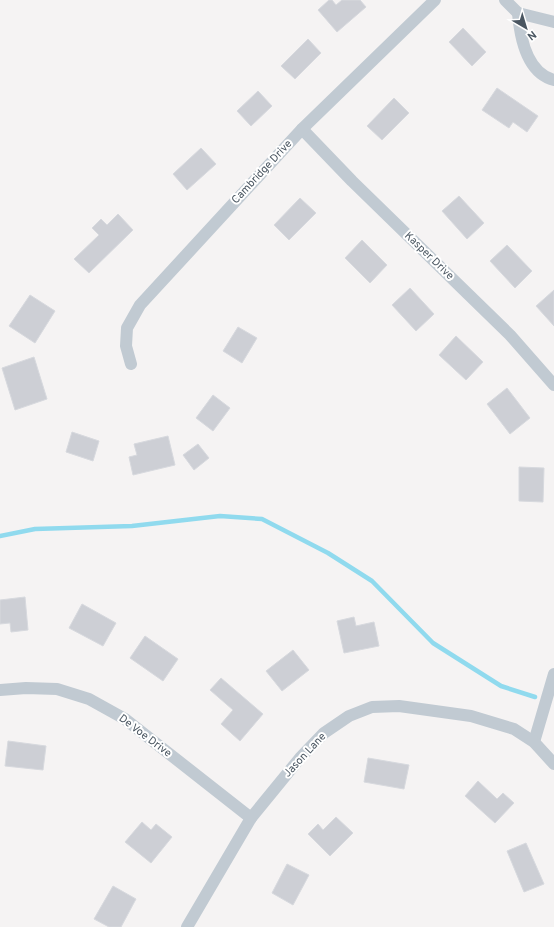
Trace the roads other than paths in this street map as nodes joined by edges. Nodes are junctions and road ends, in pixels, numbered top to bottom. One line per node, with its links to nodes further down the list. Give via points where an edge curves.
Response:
1 (435, 0): 6 (street, Cambridge Drive)
2 (505, 0): 3 (street)
3 (518, 14): 4 (street); 5 (street, via 522,37 535,68)
4 (554, 22)
5 (554, 80)
6 (302, 129): 7 (street, Cambridge Drive, via 140,305 127,328 126,346); 8 (street, Kasper Drive, via 510,335)
7 (131, 364)
8 (554, 385)
9 (554, 674): 11 (street)
10 (0, 690): 13 (street, De Voe Drive, via 56,689 89,699 125,718)
11 (534, 742): 12 (street, Jason Lane); 13 (street, Jason Lane, via 514,729 471,716 399,706 372,707 349,716 324,733)
12 (554, 764)
13 (251, 818): 14 (street, Jason Lane)
14 (187, 927)

